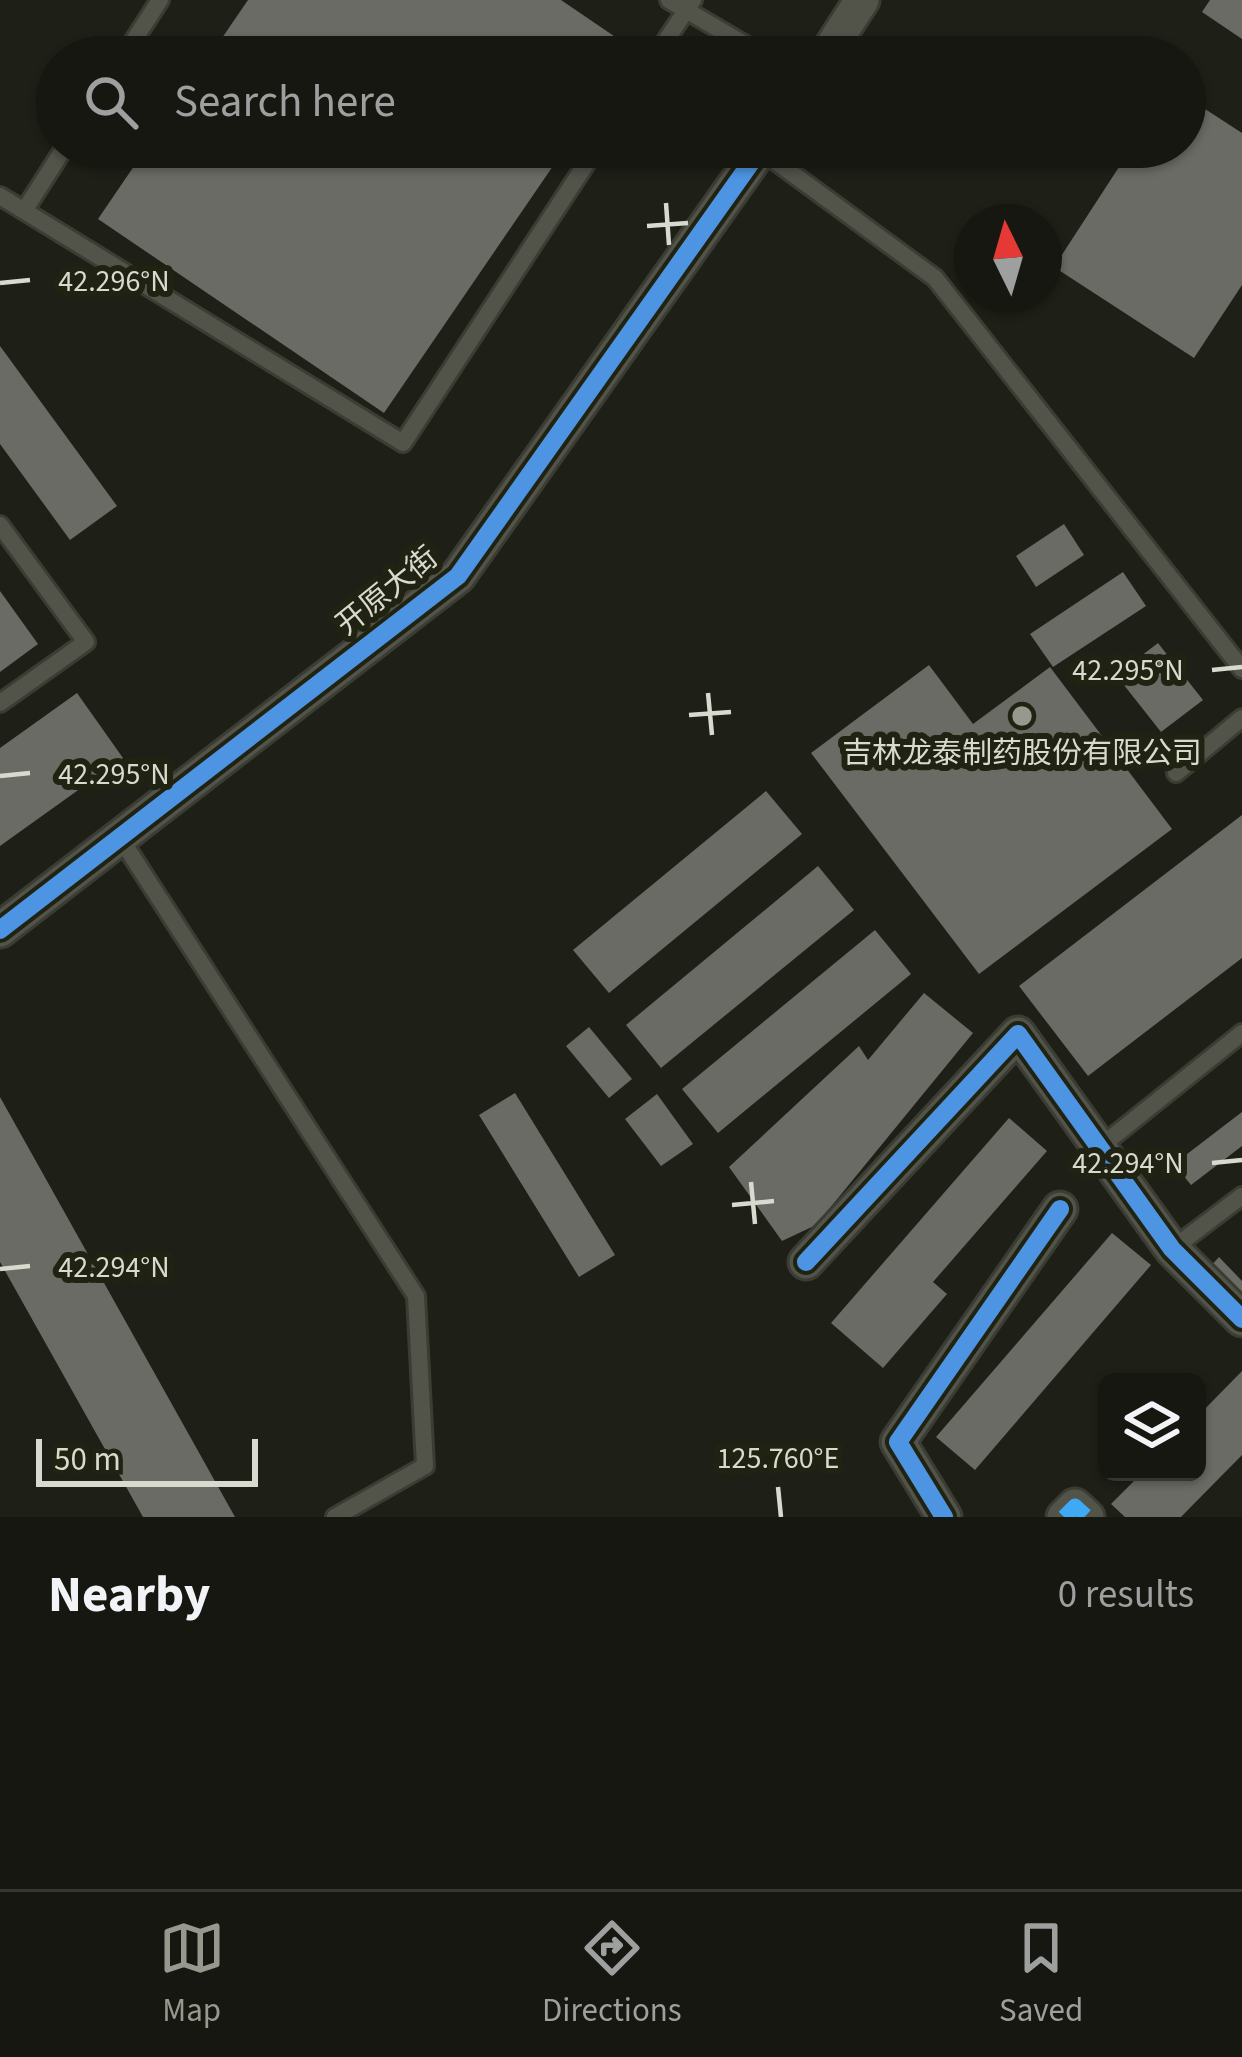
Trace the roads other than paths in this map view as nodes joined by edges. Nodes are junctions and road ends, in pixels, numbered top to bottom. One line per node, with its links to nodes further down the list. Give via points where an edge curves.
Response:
1 (160, 0): 5 (lane)
2 (669, 0): 4 (lane)
3 (862, 0): 8 (street)
4 (689, 5): 6 (lane); 7 (lane)
5 (137, 36)
6 (669, 36)
7 (735, 36)
8 (839, 36)
9 (51, 168): 14 (lane)
10 (582, 168): 14 (lane, via 403,443)
11 (747, 168): 20 (street, 开原大街, via 458,576)
12 (788, 168): 16 (lane, via 935,278)
13 (0, 196): 14 (lane)
14 (23, 211)
15 (0, 525): 17 (lane, via 86,641)
16 (1242, 669)
17 (0, 703)
18 (1242, 718): 19 (lane)
19 (1176, 772)
20 (120, 837): 21 (street, 开原大街); 29 (lane, via 416,1297 425,1466)
21 (0, 930)
22 (1242, 1033): 23 (lane)
23 (1100, 1148): 26 (street); 27 (street, via 1018,1034)
24 (1242, 1196): 26 (lane)
25 (1060, 1209): 30 (street, via 898,1442)
26 (1172, 1249): 28 (street)
27 (806, 1262)
28 (1242, 1319)
29 (335, 1517)
30 (944, 1517)
31 (1064, 1517): 32 (street, via 1075,1506)
32 (1088, 1517)

